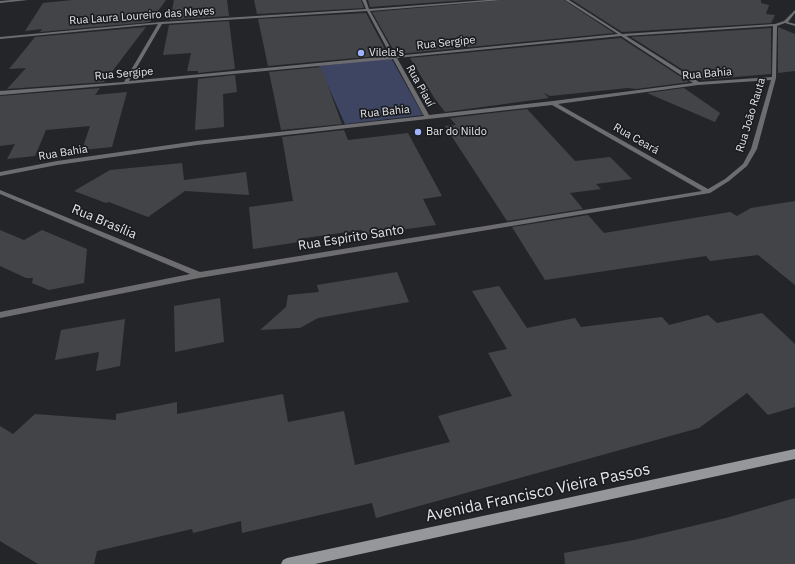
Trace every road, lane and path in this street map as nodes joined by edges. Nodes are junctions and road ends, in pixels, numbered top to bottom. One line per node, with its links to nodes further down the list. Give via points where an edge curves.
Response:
1 (26, 0): 5 (street)
2 (364, 0): 6 (street, Rua Piauí)
3 (501, 0): 6 (street, Rua Laura Loureiro das Neves)
4 (567, 0): 12 (street)
5 (0, 2)
6 (368, 10): 8 (street, Rua Laura Loureiro das Neves); 14 (street, Rua Piauí)
7 (795, 11): 9 (street)
8 (161, 22): 13 (street, Rua Laura Loureiro das Neves); 16 (street)
9 (785, 22): 10 (street); 11 (street)
10 (775, 25): 12 (street, Rua Sergipe); 15 (street, Rua João Rauta)
11 (795, 25)
12 (622, 35): 14 (street, Rua Sergipe); 17 (street)
13 (0, 38)
14 (393, 57): 16 (street, Rua Sergipe); 20 (street, Rua Piauí)
15 (774, 78): 17 (street, Rua Bahia); 23 (street, Rua João Rauta, via 754,149 745,165)
16 (126, 83): 18 (street, Rua Sergipe)
17 (698, 84): 19 (street, Rua Bahia)
18 (0, 93)
19 (553, 103): 20 (street, Rua Bahia); 23 (street, Rua Ceará)
20 (427, 117): 21 (street, Rua Bahia, via 197,143 57,163)
21 (0, 174)
22 (0, 192): 24 (street, Rua Brasília)
23 (708, 192): 24 (street, Rua Espírito Santo)
24 (199, 275): 25 (street, Rua Espírito Santo)
25 (0, 315)
26 (795, 454): 27 (main road, Avenida Francisco Vieira Passos)
27 (287, 564)

